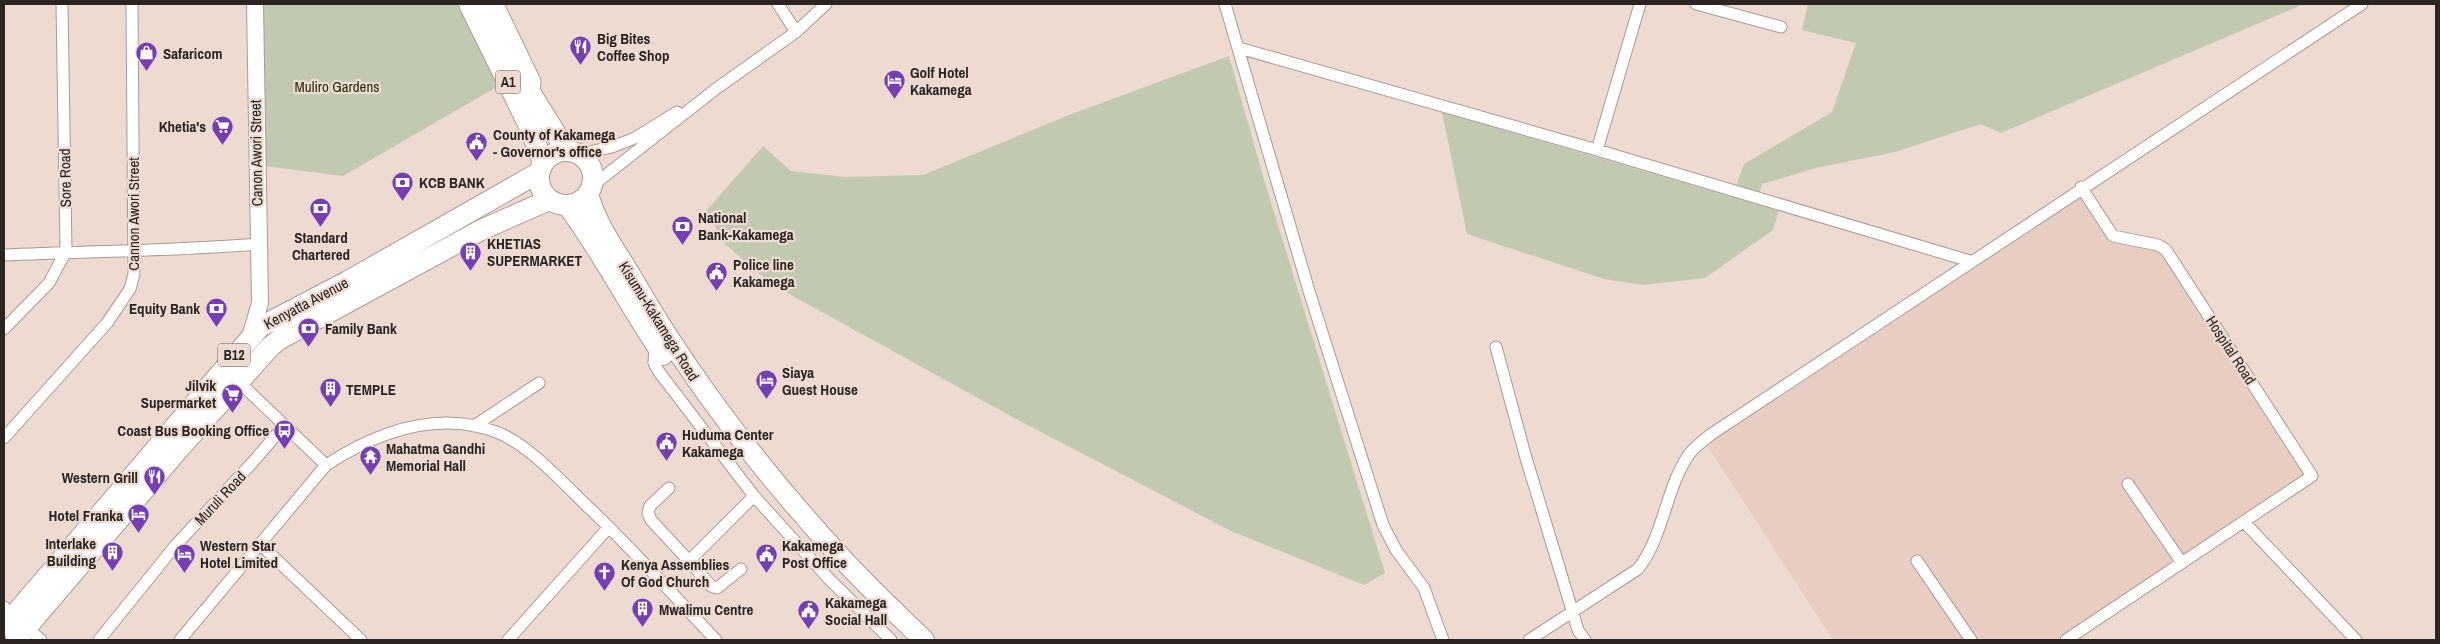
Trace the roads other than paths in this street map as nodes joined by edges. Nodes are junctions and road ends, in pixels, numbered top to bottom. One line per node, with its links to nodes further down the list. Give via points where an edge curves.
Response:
1 (62, 4): 28 (street, Sore Road)
2 (132, 4): 27 (street, Cannon Awori Street)
3 (255, 4): 26 (main road, Canon Awori Street)
4 (469, 4): 20 (highway, A1, via 528,124)
5 (485, 4): 17 (highway, A1)
6 (498, 4): 17 (street, via 535,81)
7 (778, 4): 14 (street)
8 (826, 4): 14 (street)
9 (1225, 4): 15 (street)
10 (1640, 4): 18 (street)
11 (1696, 4): 13 (street)
12 (2362, 4): 21 (street)
13 (1780, 27)
14 (796, 32): 16 (street)
15 (1239, 48): 18 (street); 66 (street, via 1309,291 1383,525 1396,550 1424,588)
16 (717, 88): 19 (street, via 635,138 612,147); 22 (street)
17 (533, 98): 19 (highway, A1)
18 (1597, 150): 30 (street)
19 (573, 152): 20 (highway, via 552,153); 22 (highway, via 592,168)
20 (540, 168): 23 (highway, via 540,188); 24 (highway, Kenyatta Avenue / B12)
21 (2081, 188): 30 (street); 49 (street, Hospital Road, via 2114,236 2158,245 2166,250 2312,476)
22 (590, 190): 23 (highway, via 582,200); 65 (highway, Kisumu-Kakamega Road, via 593,213 602,231 678,355 720,412 790,501)
23 (558, 203): 25 (highway, Kenyatta Avenue / B12); 36 (highway, Kisumu-Kakamega Road, via 590,236)
24 (472, 211): 25 (highway); 32 (highway, Kenyatta Avenue / B12)
25 (481, 230): 35 (highway, Kenyatta Avenue / B12)
26 (258, 244): 27 (street); 31 (main road, Canon Awori Street)
27 (135, 250): 28 (street); 43 (street, Cannon Awori Street, via 130,289 107,323)
28 (66, 251): 29 (street); 33 (street, Sore Road, via 49,283)
29 (4, 255)
30 (1970, 261): 56 (street, via 1722,426 1696,447 1679,474 1648,556 1626,579)
31 (260, 303): 32 (main road); 34 (main road, Canon Awori Street)
32 (272, 320): 34 (highway, Kenyatta Avenue / B12); 35 (main road)
33 (4, 329)
34 (250, 337): 38 (main road); 44 (highway, Kenyatta Avenue / B12)
35 (280, 339): 38 (highway, Kenyatta Avenue / B12)
36 (655, 344): 48 (street, via 654,363 659,372); 64 (highway, Kisumu-Kakamega Road, via 752,475)
37 (1496, 347): 56 (street, via 1526,458)
38 (260, 356): 39 (highway, Kenyatta Avenue / B12)
39 (238, 381): 41 (street); 44 (highway, Kenyatta Avenue / B12)
40 (539, 383): 42 (street)
41 (284, 426): 45 (street); 58 (street, Muruli Road, via 175,546)
42 (474, 426): 45 (street, via 431,423 408,426 348,451); 50 (street, via 500,434 517,445 546,467)
43 (4, 438)
44 (171, 444): 57 (highway, Kenyatta Avenue / B12)
45 (326, 465): 51 (street)
46 (2128, 484): 54 (street)
47 (669, 488): 52 (street, via 650,506 648,513)
48 (754, 496): 52 (street); 63 (street, via 828,578)
49 (2244, 522): 54 (street); 71 (street)
50 (609, 527): 61 (street); 62 (street)
51 (261, 545): 59 (street); 60 (street)
52 (690, 561): 55 (street, via 711,586 717,588)
53 (1917, 561): 69 (street)
54 (2182, 563): 70 (street)
55 (742, 569)
56 (1574, 611): 67 (street); 68 (street)
57 (17, 626)
58 (99, 640)
59 (180, 640)
60 (361, 640)
61 (508, 640)
62 (716, 640)
63 (891, 640)
64 (908, 640)
65 (924, 640)
66 (1443, 640)
67 (1529, 640)
68 (1584, 640)
69 (1971, 640)
70 (2066, 640)
71 (2356, 640)

